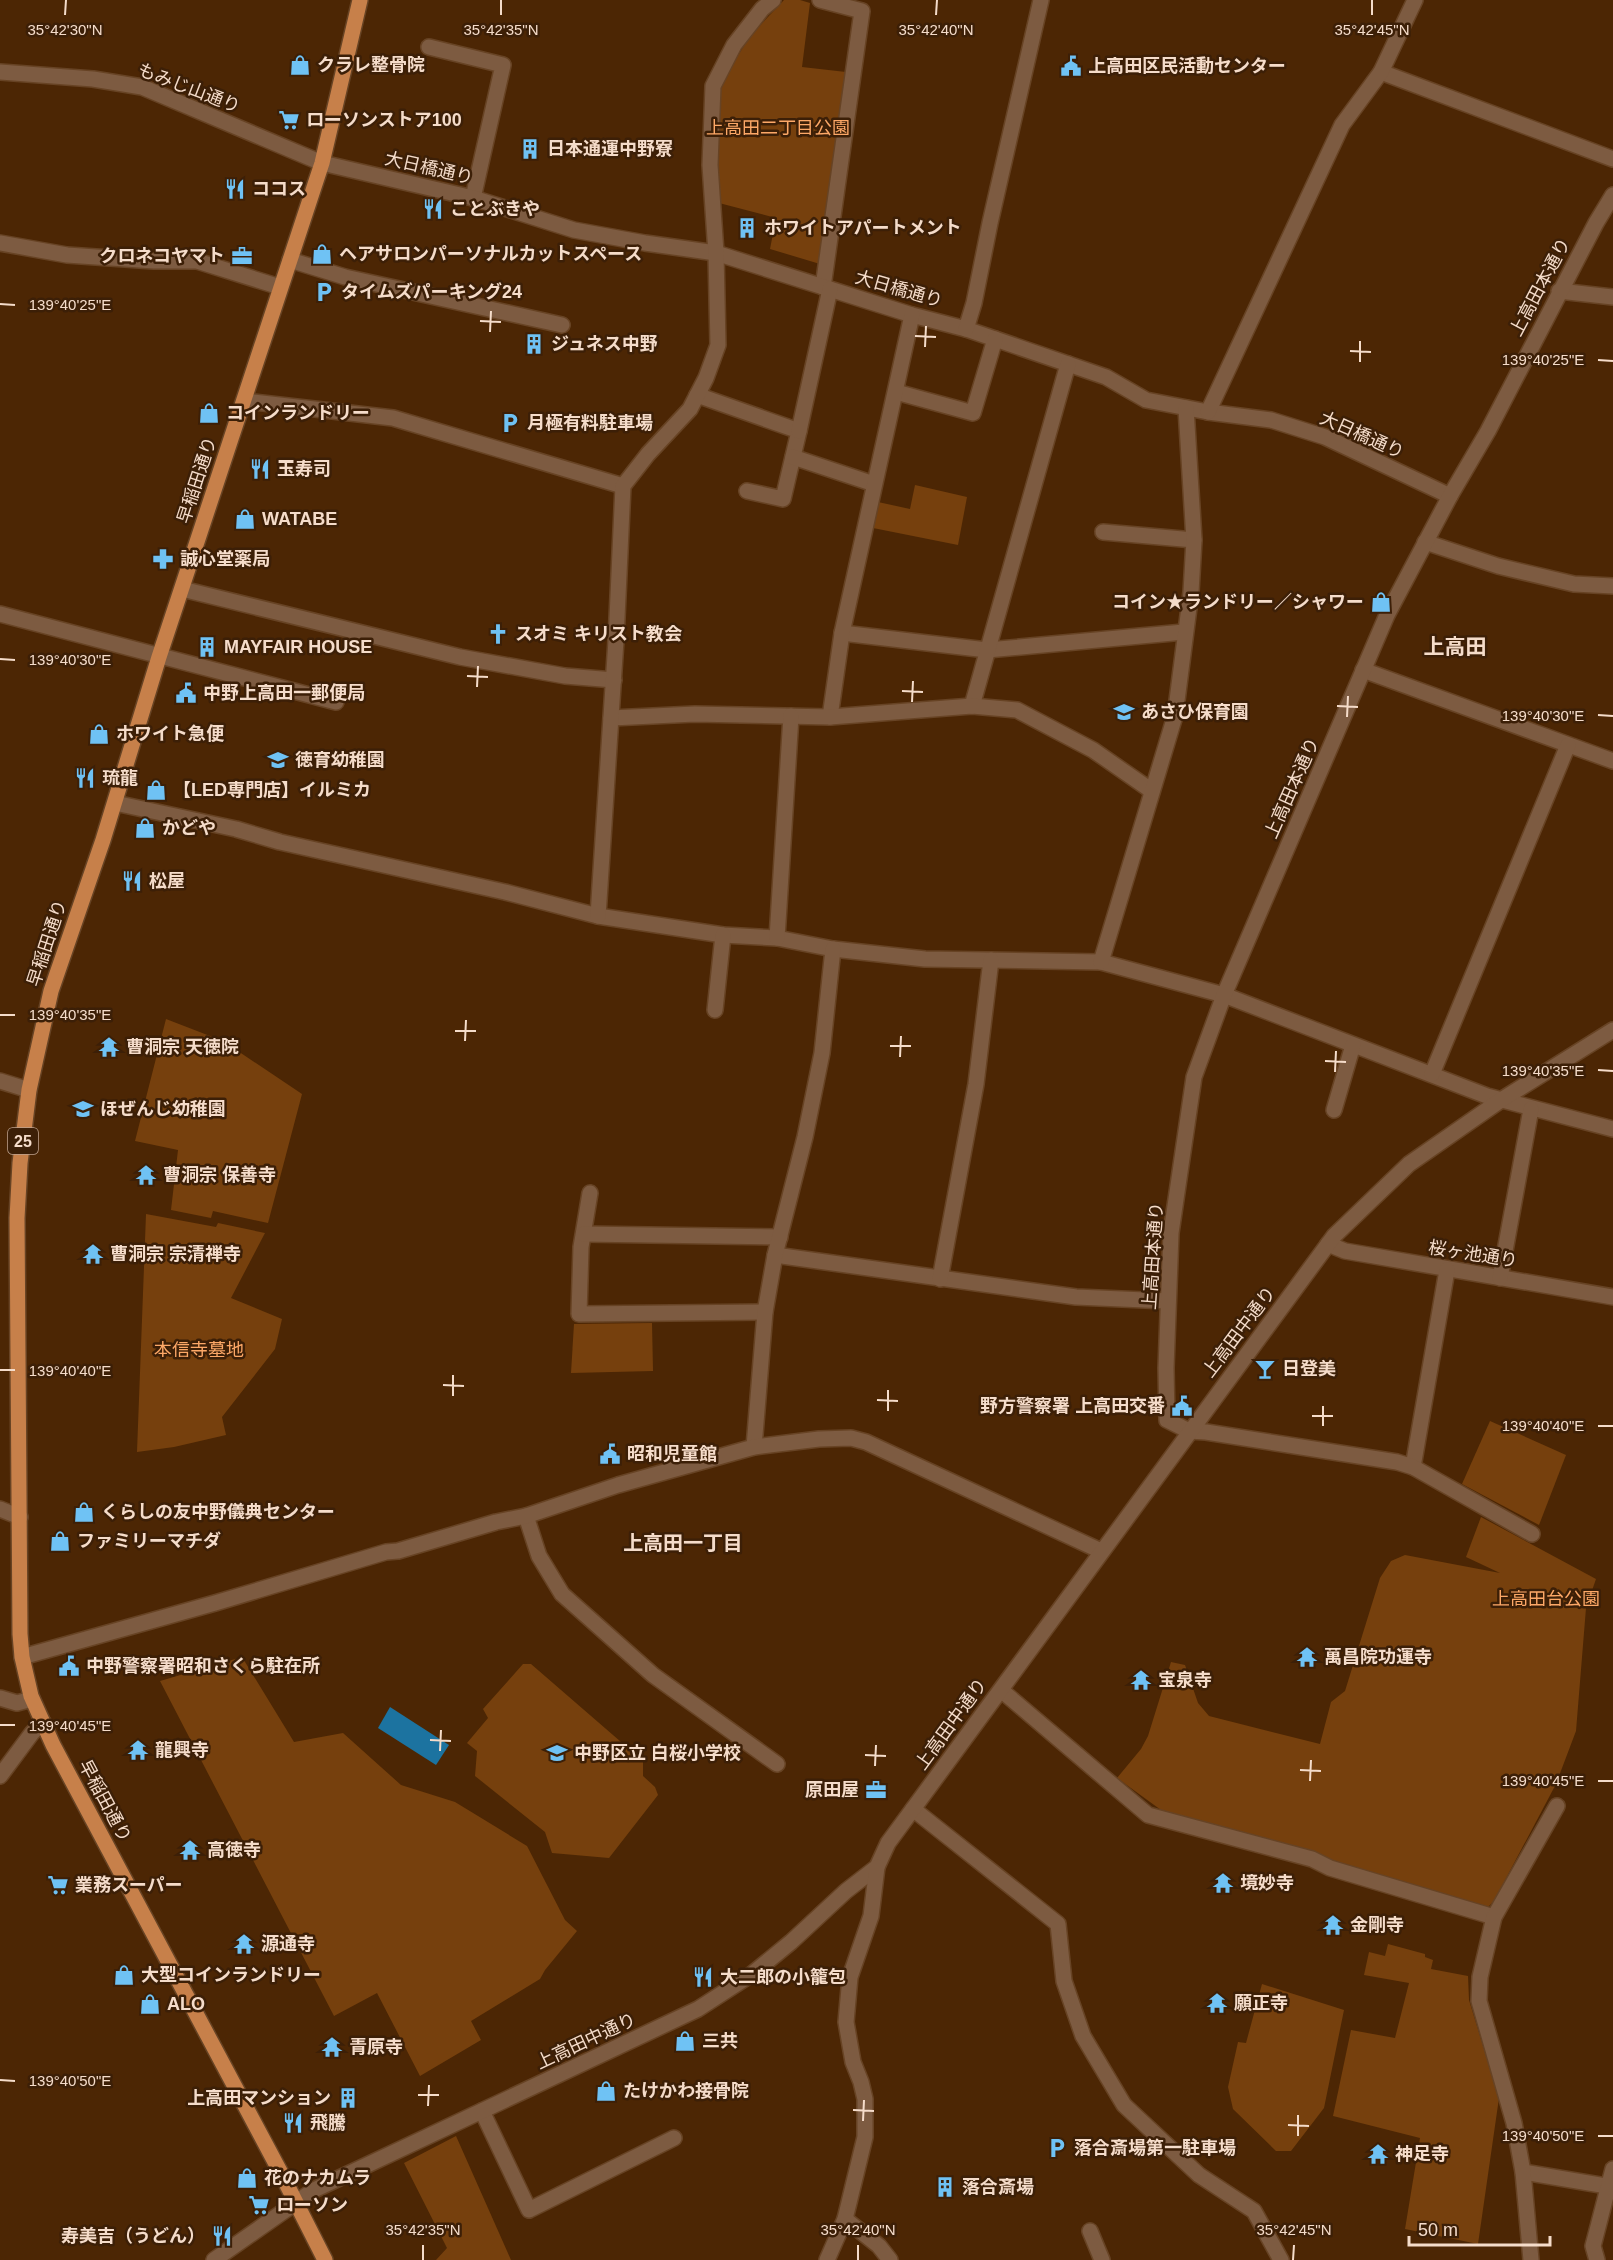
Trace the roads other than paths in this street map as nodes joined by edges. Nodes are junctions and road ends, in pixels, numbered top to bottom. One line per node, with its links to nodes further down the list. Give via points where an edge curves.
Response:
1 (360, 0): 10 (main road, 早稲田通り / 25)
2 (773, 0): 14 (street, via 734,45 713,86 710,165)
3 (820, 0): 17 (street, via 862,11)
4 (1041, 0): 22 (street)
5 (1415, 0): 8 (street)
6 (429, 47): 12 (street, via 503,65)
7 (0, 72): 10 (street, もみじ山通り, via 142,87)
8 (1381, 72): 9 (street); 29 (street, via 1342,125)
9 (1613, 159)
10 (322, 163): 12 (street, 大日橋通り); 15 (main road, 早稲田通り / 25)
11 (1613, 195): 18 (street, 上高田本通り)
12 (473, 198): 14 (street, 大日橋通り, via 574,230)
13 (0, 243): 16 (street, via 67,255 197,261)
14 (716, 253): 17 (street, 大日橋通り); 26 (street, via 718,345)
15 (290, 260): 16 (main road, 早稲田通り / 25); 21 (street, via 345,277)
16 (280, 287): 27 (main road, 早稲田通り / 25)
17 (827, 288): 20 (street, 大日橋通り); 30 (street)
18 (1559, 291): 19 (street); 35 (street, 上高田本通り, via 1488,431)
19 (1613, 297)
20 (912, 315): 22 (street, 大日橋通り); 25 (street)
21 (562, 326)
22 (966, 329): 23 (street, 大日橋通り)
23 (995, 339): 24 (street, 大日橋通り); 25 (street, via 973,413)
24 (1068, 364): 28 (street, 大日橋通り, via 1107,377 1146,400); 44 (street)
25 (896, 392): 32 (street)
26 (697, 395): 30 (street); 33 (street, via 690,409)
27 (245, 400): 33 (street, via 393,418); 40 (main road, 早稲田通り / 25)
28 (1186, 408): 29 (street, 大日橋通り); 37 (street)
29 (1208, 412): 35 (street, 大日橋通り, via 1271,420 1325,437)
30 (799, 431): 31 (street)
31 (793, 457): 32 (street); 34 (street, via 783,499)
32 (874, 484): 43 (street)
33 (623, 486): 47 (street)
34 (747, 491)
35 (1450, 496): 38 (street, 上高田本通り)
36 (1103, 532): 37 (street)
37 (1194, 540): 42 (street)
38 (1425, 542): 39 (street, via 1498,566 1574,584); 46 (street, 上高田本通り)
39 (1613, 586)
40 (182, 589): 45 (main road, 早稲田通り / 25); 47 (street, via 460,657 565,676)
41 (0, 614): 45 (street)
42 (1184, 632): 44 (street); 55 (street, via 1175,716)
43 (842, 633): 44 (street); 51 (street)
44 (987, 650): 49 (street)
45 (159, 657): 48 (street); 56 (main road, 早稲田通り / 25)
46 (1363, 670): 53 (street); 63 (street, 上高田本通り)
47 (614, 680): 52 (street)
48 (336, 702)
49 (972, 706): 51 (street); 55 (street, via 1017,710 1094,750)
50 (790, 716): 51 (street); 52 (street, via 695,714); 59 (street)
51 (830, 717)
52 (611, 718): 57 (street)
53 (1568, 745): 54 (street); 67 (street)
54 (1613, 761)
55 (1152, 791): 62 (street)
56 (115, 803): 57 (street); 69 (main road, 早稲田通り / 25, via 51,991)
57 (598, 916): 58 (street)
58 (723, 935): 59 (street); 64 (street)
59 (777, 938): 60 (street)
60 (833, 949): 61 (street, via 925,959); 76 (street, via 822,1053)
61 (992, 960): 62 (street); 81 (street, via 976,1084)
62 (1101, 962): 63 (street)
63 (1224, 995): 66 (street); 83 (street, 上高田本通り, via 1194,1077 1171,1233)
64 (715, 1010)
65 (1613, 1029): 70 (street, 上高田中通り)
66 (1353, 1045): 67 (street); 72 (street)
67 (1432, 1074): 70 (street)
68 (0, 1081): 69 (street)
69 (29, 1090): 90 (main road, 早稲田通り / 25, via 17,1218)
70 (1501, 1100): 71 (street); 77 (street, 上高田中通り, via 1409,1164)
71 (1532, 1109): 73 (street); 80 (street)
72 (1334, 1110)
73 (1613, 1129)
74 (590, 1193): 75 (street)
75 (584, 1234): 76 (street); 84 (street, via 579,1314)
76 (780, 1237): 78 (street)
77 (1328, 1244): 79 (street, 桜ヶ池通り, via 1345,1251); 85 (street, 上高田中通り)
78 (775, 1255): 81 (street); 84 (street)
79 (1447, 1269): 80 (street, 桜ヶ池通り); 87 (street)
80 (1500, 1278): 82 (street, 桜ヶ池通り)
81 (940, 1279): 83 (street, via 1076,1297)
82 (1613, 1297)
83 (1168, 1301): 85 (street, 上高田本通り, via 1167,1420)
84 (765, 1312): 86 (street)
85 (1190, 1431): 87 (street); 92 (street, 上高田中通り)
86 (754, 1447): 89 (street, via 618,1485); 92 (street, via 819,1439 851,1438 866,1442)
87 (1413, 1467): 91 (street)
88 (0, 1509): 90 (street)
89 (526, 1516): 93 (street, via 386,1552); 98 (street, via 539,1556 562,1594 653,1675)
90 (20, 1517): 93 (main road, 早稲田通り / 25)
91 (1532, 1534)
92 (1101, 1551): 94 (street, 上高田中通り)
93 (22, 1657): 96 (main road, 早稲田通り / 25)
94 (1001, 1690): 101 (street, 上高田中通り); 103 (street, via 1148,1815 1312,1859 1330,1868)
95 (0, 1698): 96 (street, via 17,1703)
96 (32, 1699): 97 (main road, 早稲田通り / 25)
97 (43, 1722): 99 (street); 109 (main road, 早稲田通り / 25)
98 (777, 1764)
99 (0, 1776)
100 (1557, 1806): 103 (street)
101 (913, 1809): 102 (street, 上高田中通り, via 888,1843); 117 (street, via 1058,1924 1064,1981 1083,2036 1124,2105 1199,2175 1254,2211)
102 (877, 1867): 104 (street, 上高田中通り, via 752,1974 698,2009); 110 (street, via 871,1916 848,1992 846,2022 864,2099 865,2137)
103 (1494, 1917): 107 (street, via 1480,1977 1479,2001 1514,2123)
104 (482, 2111): 105 (street, via 529,2210); 109 (street, 上高田中通り, via 314,2190)
105 (674, 2138)
106 (1613, 2169): 108 (street)
107 (1523, 2172): 108 (street); 118 (street)
108 (1611, 2186): 119 (street, via 1593,2246)
109 (296, 2203): 112 (street, 上高田中通り); 113 (main road, 早稲田通り / 25)
110 (845, 2219): 114 (street); 115 (street)
111 (1090, 2231): 116 (street)
112 (214, 2260)
113 (325, 2260)
114 (827, 2260)
115 (890, 2260)
116 (1102, 2260)
117 (1281, 2260)
118 (1531, 2260)
119 (1597, 2260)

